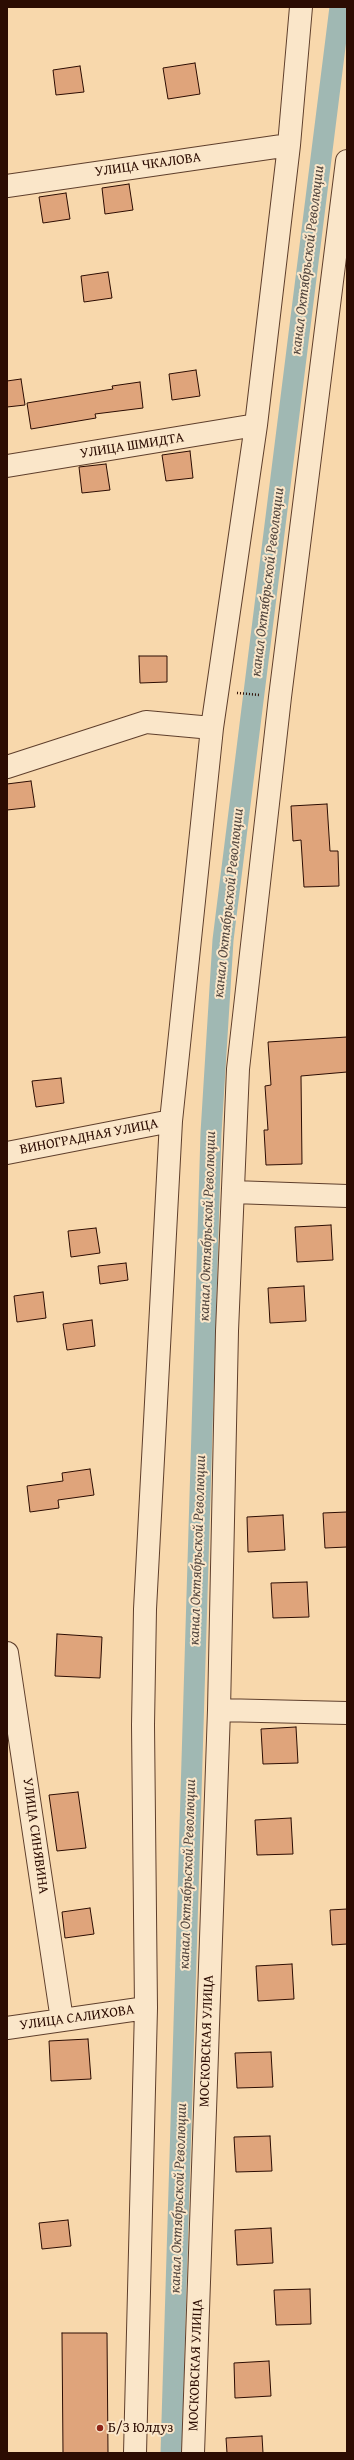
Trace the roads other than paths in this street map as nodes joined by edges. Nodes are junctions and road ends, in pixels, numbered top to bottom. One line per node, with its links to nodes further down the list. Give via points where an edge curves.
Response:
1 (301, 7): 2 (street)
2 (288, 145): 4 (street, УЛИЦА ЧКАЛОВА); 5 (street)
3 (347, 161): 11 (street, МОСКОВСКАЯ УЛИЦА, via 280,697 242,1038)
4 (7, 186)
5 (256, 425): 6 (street, УЛИЦА ШМИДТА); 7 (street)
6 (7, 466)
7 (212, 728): 8 (street, via 146,722); 9 (street)
8 (7, 767)
9 (171, 1121): 10 (street, ВИНОГРАДНАЯ УЛИЦА); 16 (street, via 145,1609 143,1725)
10 (7, 1153)
11 (233, 1192): 12 (street); 14 (street, МОСКОВСКАЯ УЛИЦА, via 227,1331)
12 (347, 1196)
13 (7, 1652): 17 (street, УЛИЦА СИНЯВИНА)
14 (219, 1710): 15 (street); 20 (street, МОСКОВСКАЯ УЛИЦА)
15 (347, 1712)
16 (146, 2008): 17 (street, УЛИЦА САЛИХОВА); 19 (street)
17 (62, 2020): 18 (street, УЛИЦА САЛИХОВА)
18 (7, 2028)
19 (135, 2453)
20 (193, 2453)

